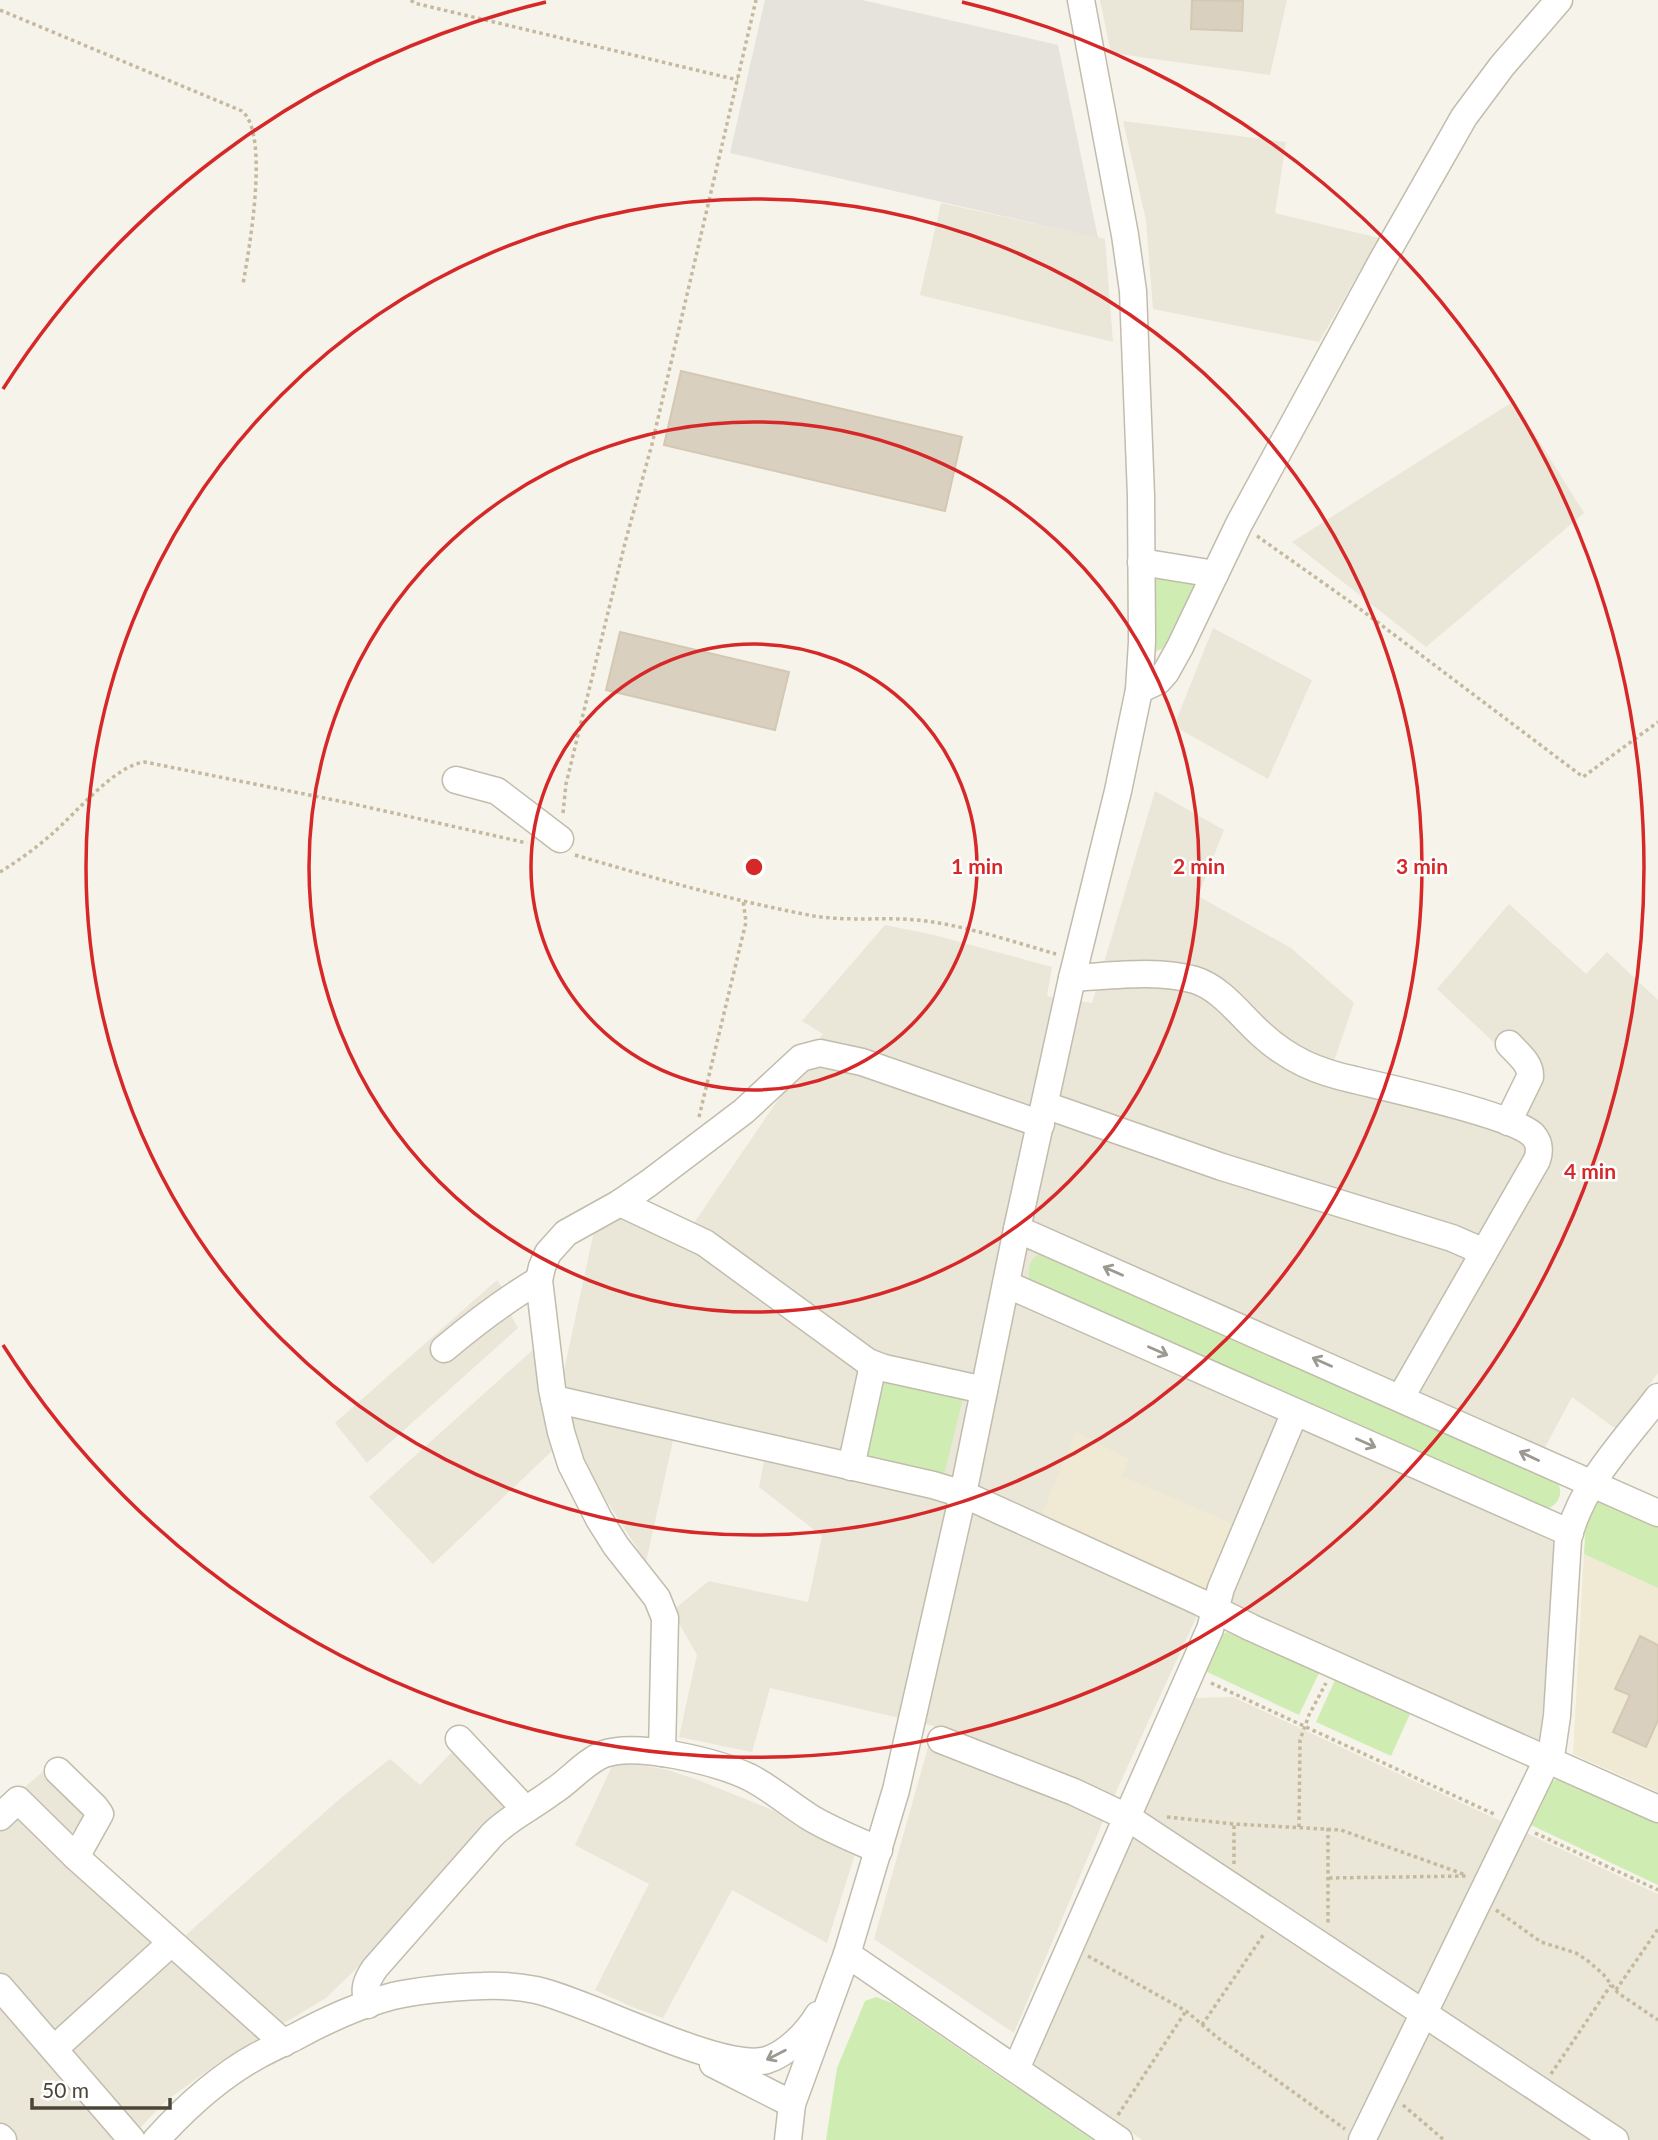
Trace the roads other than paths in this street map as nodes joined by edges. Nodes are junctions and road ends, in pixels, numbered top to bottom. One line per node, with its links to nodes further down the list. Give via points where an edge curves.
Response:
1 (1081, 0): 3 (street, via 1133,291)
2 (1559, 0): 4 (street, via 1464,117)
3 (1141, 562): 4 (street); 5 (street)
4 (1215, 574): 5 (street, via 1166,672)
5 (1139, 690): 8 (street)
6 (456, 780): 7 (street, via 497,791)
7 (560, 839)
8 (1075, 969): 10 (street); 11 (street, via 1195,980 1216,992 1261,1035 1301,1064)
9 (1509, 1044): 11 (street, via 1529,1066 1530,1077)
10 (1043, 1114): 12 (street, via 820,1053 796,1061 744,1111); 13 (street); 14 (street, via 1452,1238)
11 (1508, 1122): 14 (street, via 1531,1133 1539,1153)
12 (620, 1203): 15 (street, via 566,1233 548,1253); 18 (street, via 705,1243)
13 (1017, 1229): 16 (street); 20 (street, one-way to 13)
14 (1484, 1252): 20 (street)
15 (539, 1280): 17 (street); 22 (street)
16 (1006, 1284): 19 (street); 23 (street, one-way to 23)
17 (444, 1349)
18 (873, 1365): 19 (street); 24 (street)
19 (984, 1390): 26 (street)
20 (1401, 1397): 25 (street, one-way to 20)
21 (1658, 1397): 25 (street)
22 (554, 1399): 24 (street); 32 (street, via 571,1464 586,1495 662,1609 666,1632)
23 (1295, 1412): 28 (street, one-way to 28); 29 (street, via 1227,1572)
24 (851, 1467): 26 (street)
25 (1591, 1484): 27 (street); 28 (street)
26 (963, 1494): 29 (street); 39 (street)
27 (1658, 1513)
28 (1570, 1533): 33 (street, via 1554,1744)
29 (1216, 1610): 33 (street); 38 (street)
30 (459, 1738): 35 (street)
31 (942, 1740): 38 (street)
32 (662, 1753): 35 (street, via 629,1750 600,1756); 39 (street, via 748,1777 813,1819)
33 (1548, 1760): 36 (street); 46 (street)
34 (58, 1772): 40 (street, via 100,1814)
35 (525, 1809): 45 (street, via 492,1835 375,1968 365,1984)
36 (1658, 1809)
37 (0, 1816): 40 (street, via 18,1800)
38 (1127, 1817): 46 (street); 50 (street)
39 (879, 1850): 42 (street)
40 (76, 1857): 41 (street)
41 (171, 1943): 48 (street); 49 (street)
42 (847, 1954): 43 (street); 50 (street)
43 (834, 1986): 47 (street, one-way to 47, via 813,2024 782,2053 766,2060 729,2060); 51 (street)
44 (0, 1987): 49 (street)
45 (368, 2005): 47 (street, via 394,1996 484,1986 534,1990); 48 (street)
46 (1424, 2013): 53 (street, via 1386,2091); 57 (street)
47 (642, 2028): 51 (street)
48 (284, 2043): 55 (street, via 215,2084)
49 (55, 2048): 54 (street)
50 (1016, 2069): 52 (street)
51 (792, 2104): 56 (street)
52 (1113, 2136)
53 (1356, 2136)
54 (132, 2140)
55 (156, 2140)
56 (788, 2140)
57 (1615, 2140)

